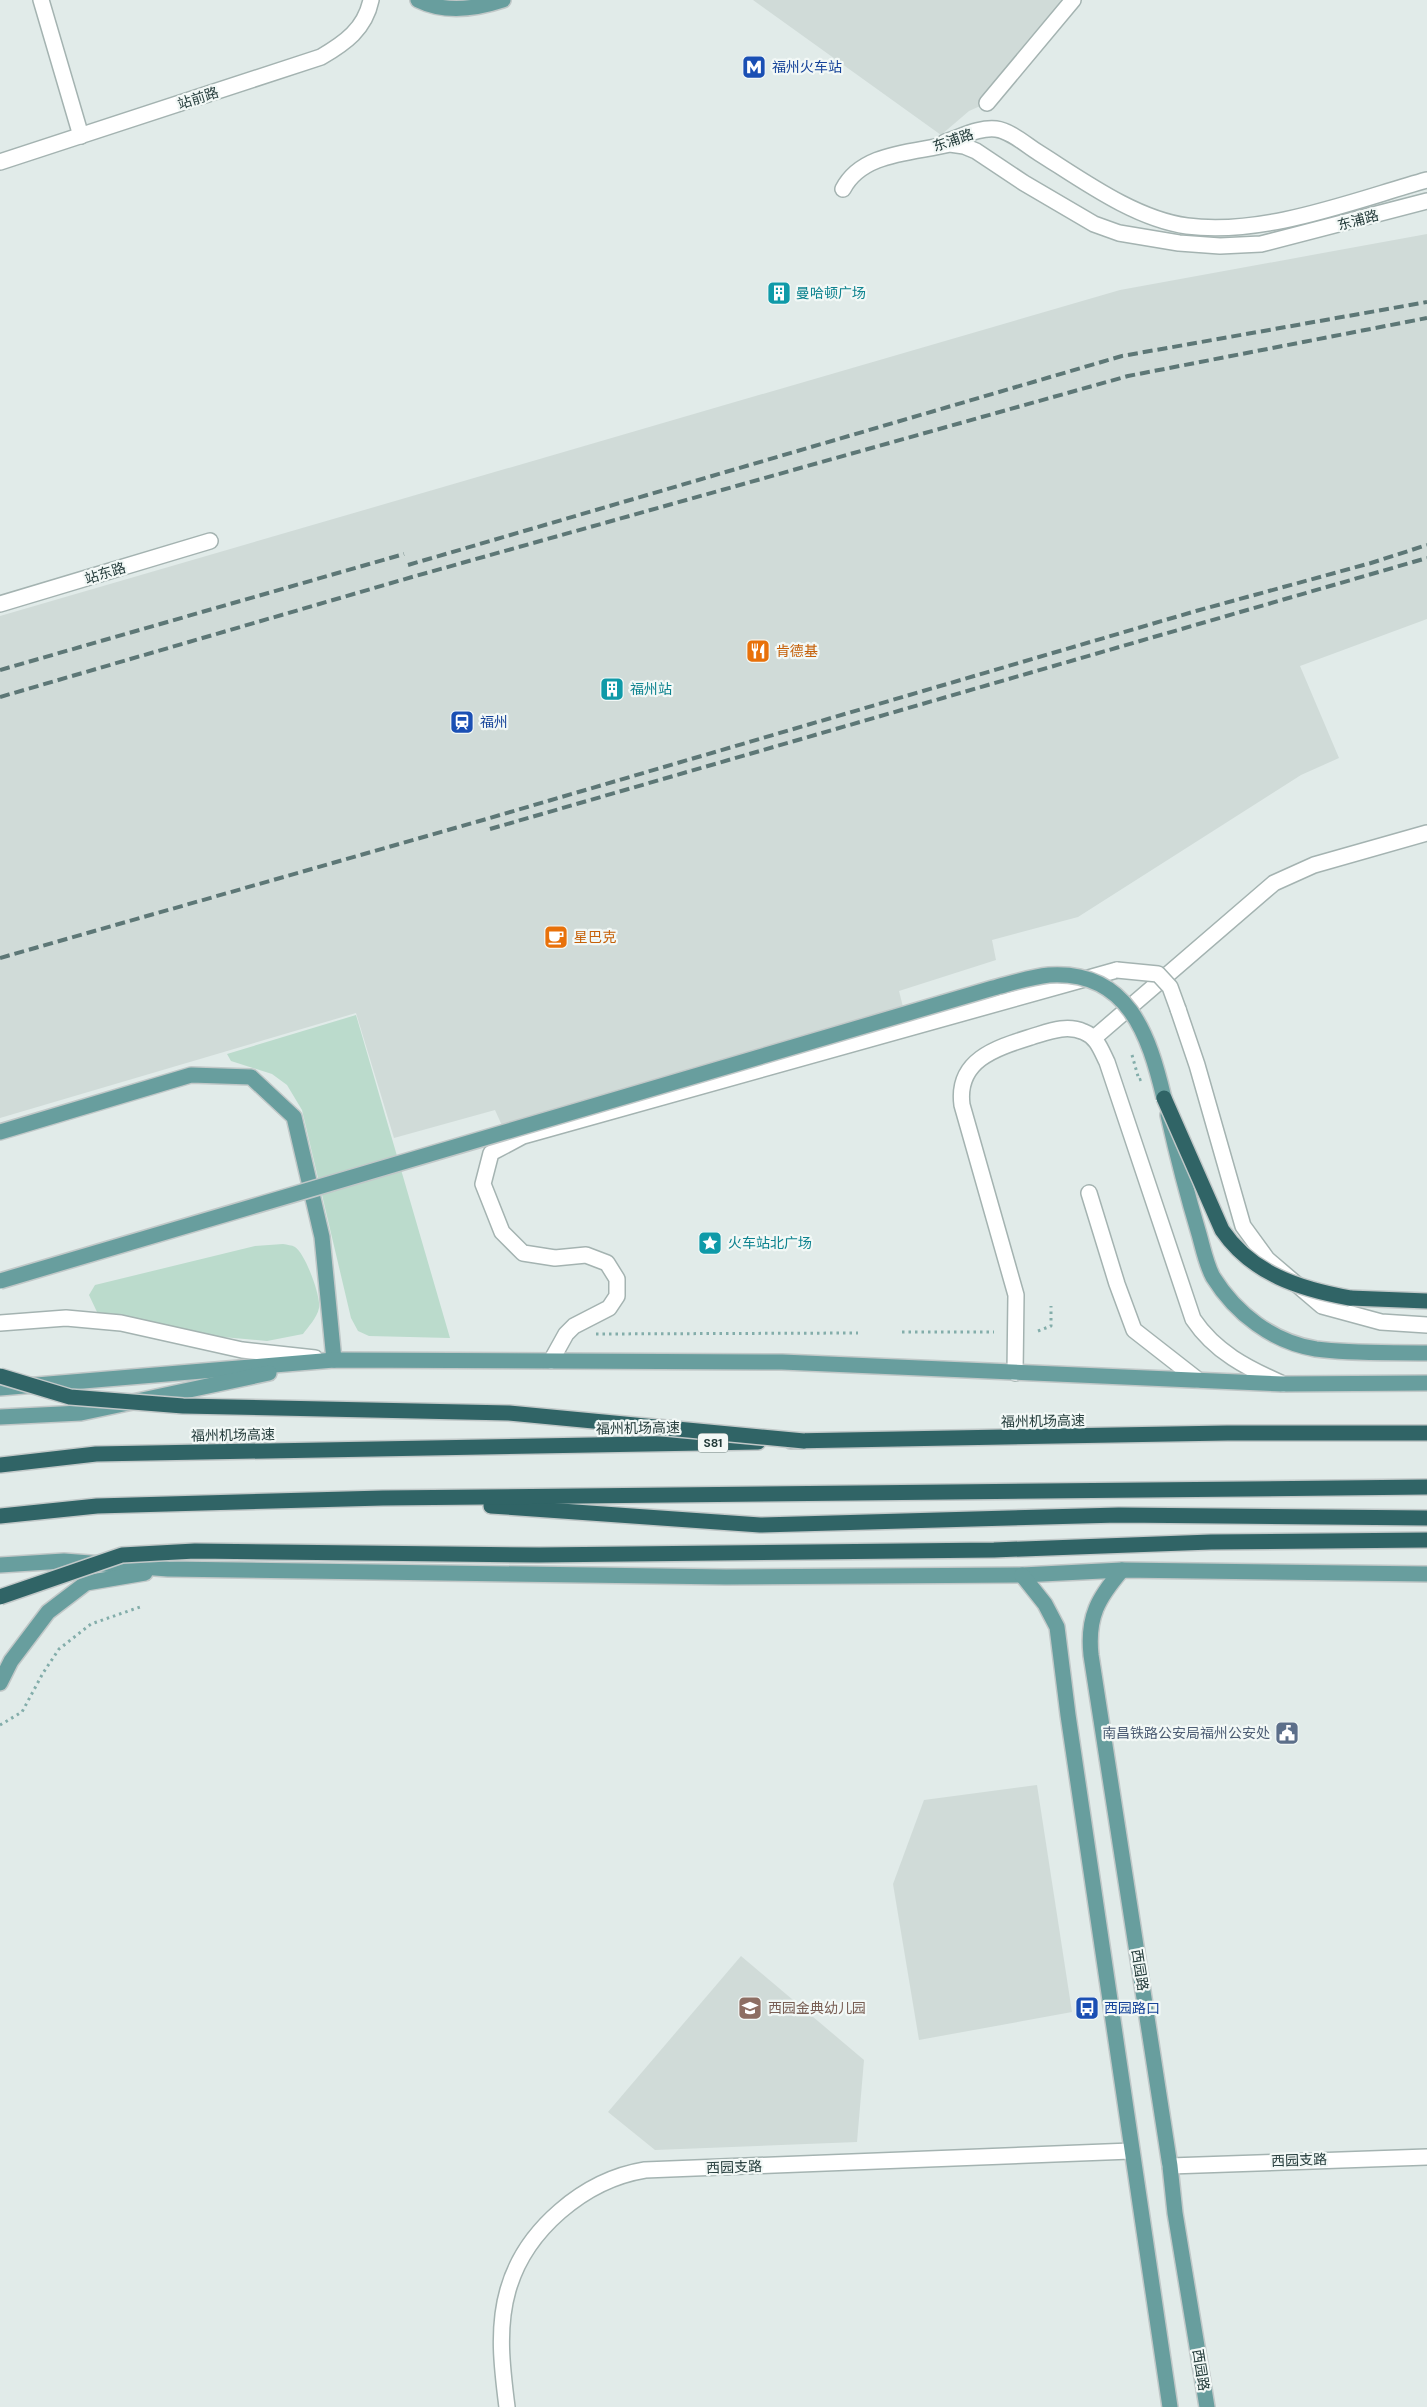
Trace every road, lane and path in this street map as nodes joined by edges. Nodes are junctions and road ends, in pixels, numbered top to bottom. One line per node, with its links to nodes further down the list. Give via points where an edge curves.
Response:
1 (41, 0): 7 (street)
2 (371, 0): 7 (street, 站前路, via 358,30 350,39 321,57)
3 (418, 0): 5 (main road, via 454,9)
4 (1073, 0): 6 (street)
5 (501, 1)
6 (987, 104)
7 (81, 136): 9 (street, 站前路)
8 (923, 151): 10 (street, 东浦路, via 976,132 999,130 1114,198 1170,222 1201,227 1233,228 1263,224); 11 (street, via 872,161 854,172); 12 (street, 东浦路, via 950,144 964,146 1094,224 1119,233 1201,246 1270,242)
9 (0, 162)
10 (1427, 180)
11 (842, 189)
12 (1427, 201)
13 (210, 541): 14 (street, 站东路)
14 (0, 604)
15 (1427, 833): 16 (street, via 1314,865 1274,883)
16 (1094, 1038): 33 (street, via 1077,1030 1056,1029 999,1047 974,1064 961,1084 962,1105 1016,1295); 37 (street, via 1111,1072 1193,1319 1217,1347 1254,1371)
17 (1164, 1098): 20 (main road, bridge, via 1146,1039 1124,1000 1090,980 1049,976 993,988); 21 (highway, bridge, via 1222,1230 1256,1266 1318,1292 1362,1300); 30 (main road, bridge, via 1182,1177 1207,1260 1221,1290 1241,1312 1267,1332 1316,1349)
18 (0, 1132): 31 (main road, via 191,1075 251,1077 294,1117 322,1237)
19 (1089, 1193): 35 (street, via 1134,1330)
20 (0, 1282)
21 (1427, 1301)
22 (1051, 1306): 25 (path, via 1051,1326)
23 (0, 1323): 31 (street, via 66,1318 121,1323 242,1350)
24 (1427, 1325): 32 (street, bridge, via 1381,1322 1322,1306 1267,1259 1242,1226 1197,1065 1170,987 1158,974 1117,970 523,1136 491,1153 483,1184 502,1232 523,1253 555,1258 586,1255 607,1264 617,1279 617,1296 609,1308 574,1326)
25 (1038, 1331)
26 (902, 1332): 27 (path)
27 (994, 1332)
28 (858, 1333): 29 (path)
29 (595, 1334)
30 (1427, 1353)
31 (334, 1360): 32 (main road); 38 (main road); 39 (main road, via 82,1413)
32 (550, 1361): 33 (main road, via 782,1362)
33 (1015, 1373): 35 (main road)
34 (0, 1376): 41 (highway, bridge, via 70,1397 183,1406 509,1413)
35 (1198, 1380): 37 (main road)
36 (1427, 1383): 37 (main road)
37 (1283, 1384)
38 (0, 1388)
39 (0, 1417)
40 (1427, 1433): 41 (highway, 福州机场高速 / S81, via 1227,1433)
41 (804, 1441): 42 (highway, 福州机场高速 / S81, bridge, via 96,1454)
42 (0, 1466)
43 (1427, 1487): 44 (highway)
44 (383, 1498): 45 (highway, via 97,1506); 46 (highway, via 760,1525 1119,1515)
45 (0, 1516)
46 (1427, 1518)
47 (1427, 1540): 53 (highway, bridge, via 1212,1542 994,1550 549,1555 195,1551 122,1556)
48 (0, 1565): 49 (main road, via 64,1561)
49 (168, 1568): 52 (main road, via 726,1577); 55 (main road, via 86,1583 48,1612 10,1661)
50 (1122, 1570): 51 (main road); 52 (main road); 59 (main road, 西园路, via 1096,1607 1091,1622 1090,1644)
51 (1427, 1574)
52 (1022, 1575): 57 (main road, via 1051,1613 1059,1634)
53 (0, 1597)
54 (140, 1607): 56 (path, via 91,1624 60,1649 22,1712)
55 (0, 1683)
56 (0, 1725)
57 (1131, 2151): 60 (street, 西园支路, via 645,2170 616,2178 565,2207 535,2238 515,2270 502,2325 501,2362); 61 (main road)
58 (1427, 2157): 59 (street, 西园支路)
59 (1170, 2166): 62 (main road, 西园路)
60 (507, 2407)
61 (1170, 2407)
62 (1207, 2407)

